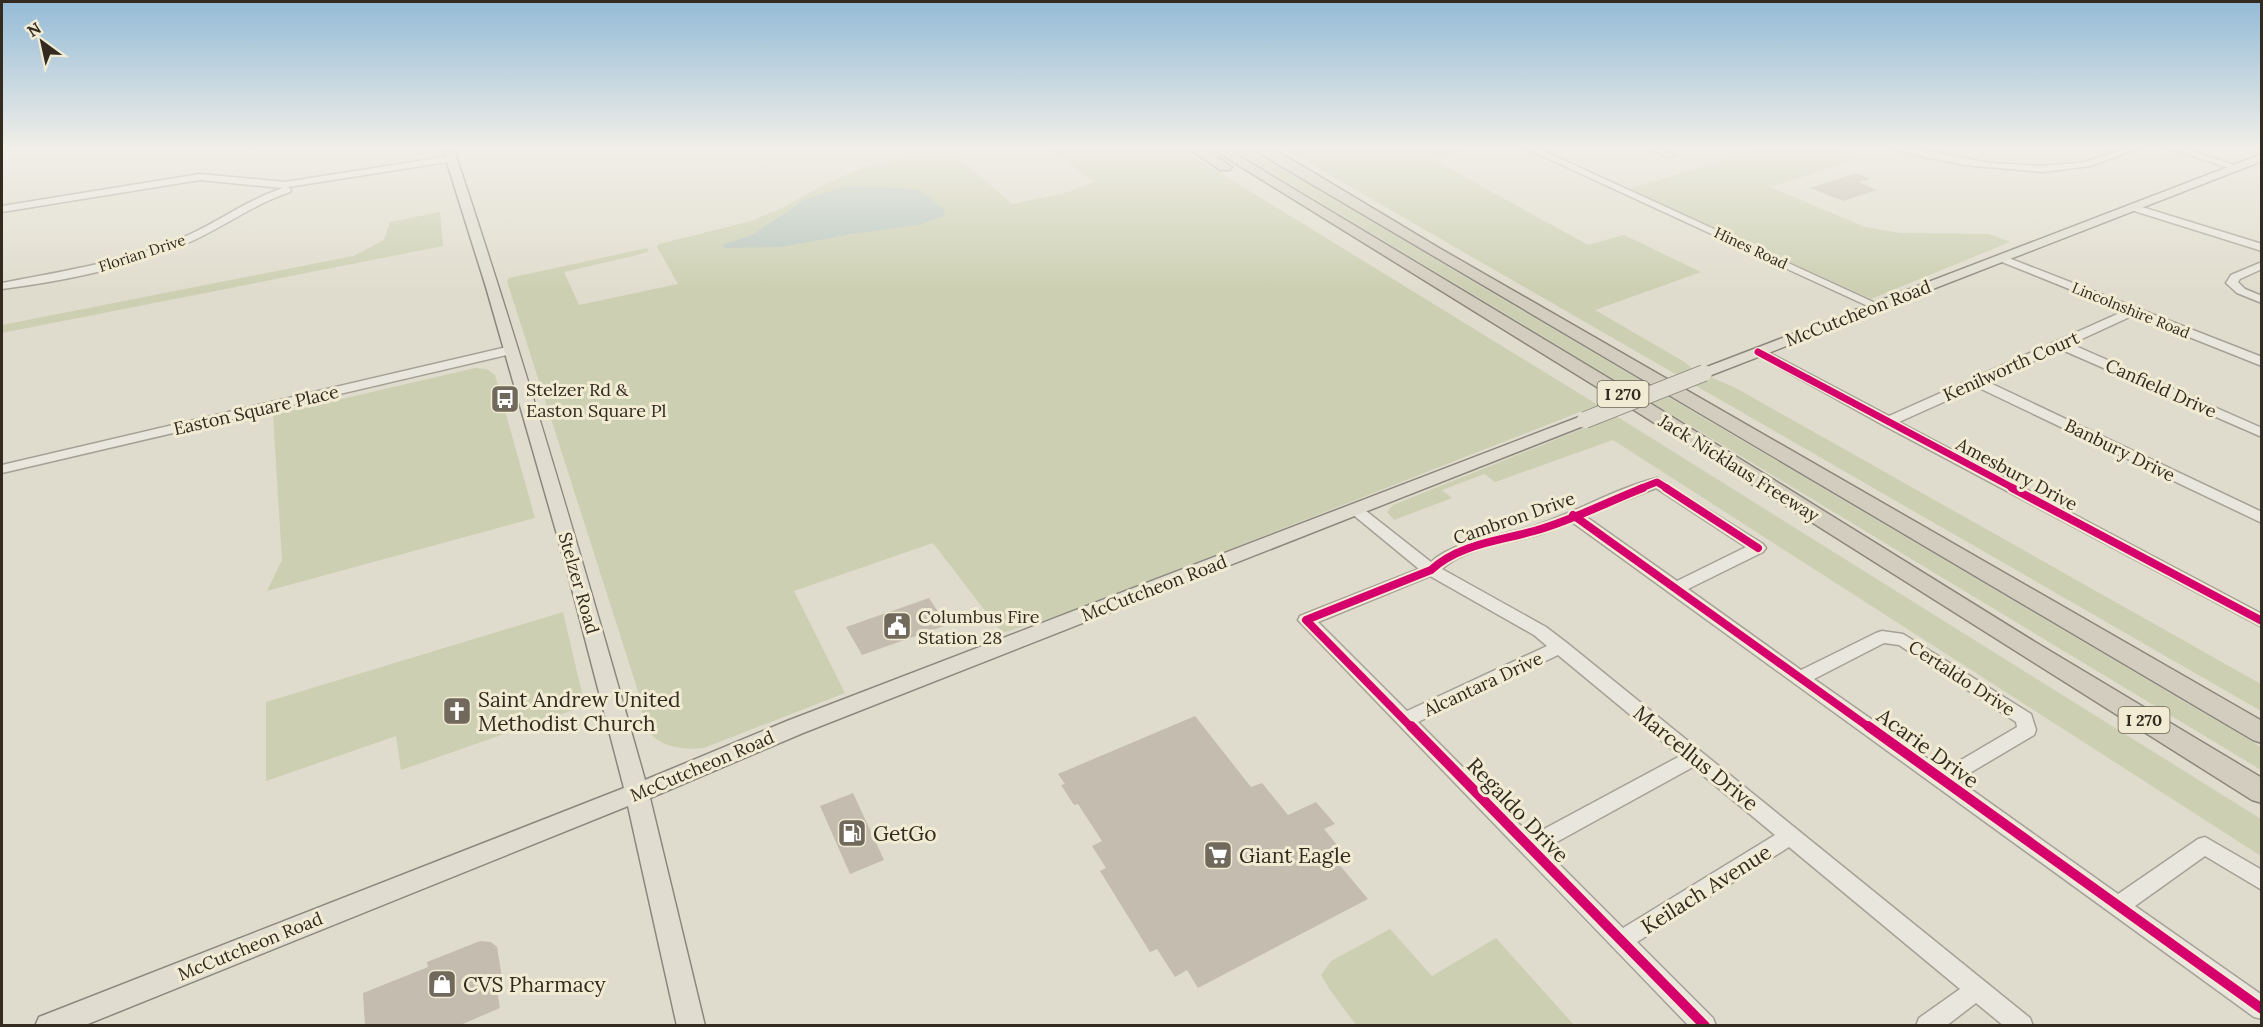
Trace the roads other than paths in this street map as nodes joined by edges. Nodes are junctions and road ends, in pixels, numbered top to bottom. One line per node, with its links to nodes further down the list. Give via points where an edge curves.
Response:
1 (89, 195): 10 (street)
2 (273, 195): 14 (street, Florian Drive, via 254,201 188,239 151,253)
3 (462, 195): 19 (main road, Stelzer Road)
4 (1272, 195): 34 (highway)
5 (1294, 195): 34 (highway, Jack Nicklaus Freeway / I 270, via 1643,407)
6 (1341, 195): 37 (highway, Jack Nicklaus Freeway / I 270)
7 (1633, 195): 16 (street, Hines Road)
8 (2163, 195): 9 (main road, McCutcheon Road)
9 (2132, 207): 11 (street); 12 (main road, McCutcheon Road)
10 (2, 209)
11 (2262, 248)
12 (2001, 258): 16 (main road, McCutcheon Road); 17 (street, Lincolnshire Road)
13 (2262, 265): 15 (street, via 2232,283)
14 (2, 286)
15 (2262, 300)
16 (1876, 306): 20 (main road, McCutcheon Road)
17 (2134, 311): 18 (street, Kenilworth Court); 21 (street, Lincolnshire Road)
18 (2060, 344): 22 (street, Kenilworth Court); 24 (street, Canfield Drive)
19 (511, 350): 25 (street, Easton Square Place); 41 (main road, Stelzer Road)
20 (1758, 352): 23 (street, Amesbury Drive); 26 (main road, McCutcheon Road, bridge)
21 (2262, 362)
22 (1978, 382): 23 (street, Kenilworth Court); 28 (street, Banbury Drive)
23 (1888, 422): 32 (street, Amesbury Drive)
24 (2262, 433)
25 (2, 469)
26 (1356, 510): 29 (street, Marcellus Drive); 41 (main road, McCutcheon Road, via 795,727)
27 (1573, 515): 29 (street, Cambron Drive, via 1535,531 1500,538 1444,558); 30 (street, Acarie Drive); 30 (street, Cambron Drive, via 1657,482 1758,548)
28 (2262, 518)
29 (1431, 570): 31 (street, Cambron Drive); 33 (street, Marcellus Drive, via 1540,630)
30 (1677, 588): 35 (street, Acarie Drive)
31 (1306, 620): 36 (street, Regaldo Drive)
32 (2262, 621)
33 (1561, 647): 36 (street, Alcantara Drive); 38 (street, Marcellus Drive)
34 (2027, 648): 40 (highway, Jack Nicklaus Freeway / I 270)
35 (1800, 678): 39 (street, Acarie Drive); 39 (street, Certaldo Drive, via 1882,637 1903,640 2025,719 2027,730)
36 (1405, 720): 43 (street, Regaldo Drive)
37 (2262, 733)
38 (1695, 757): 42 (street, Marcellus Drive); 43 (street)
39 (1942, 780): 45 (street, Acarie Drive)
40 (2262, 792)
41 (637, 793): 49 (main road, McCutcheon Road); 50 (main road, Stelzer Road)
42 (1791, 836): 46 (street, Keilach Avenue); 47 (street, Marcellus Drive)
43 (1529, 847): 46 (street, Regaldo Drive)
44 (2262, 881): 45 (street, via 2205,845)
45 (2118, 906): 48 (street, Acarie Drive)
46 (1621, 941): 51 (street, Regaldo Drive)
47 (1977, 989): 52 (street); 53 (street, Marcellus Drive)
48 (2262, 1009)
49 (49, 1026)
50 (692, 1026)
51 (1705, 1026)
52 (1927, 1026)
53 (2022, 1026)

